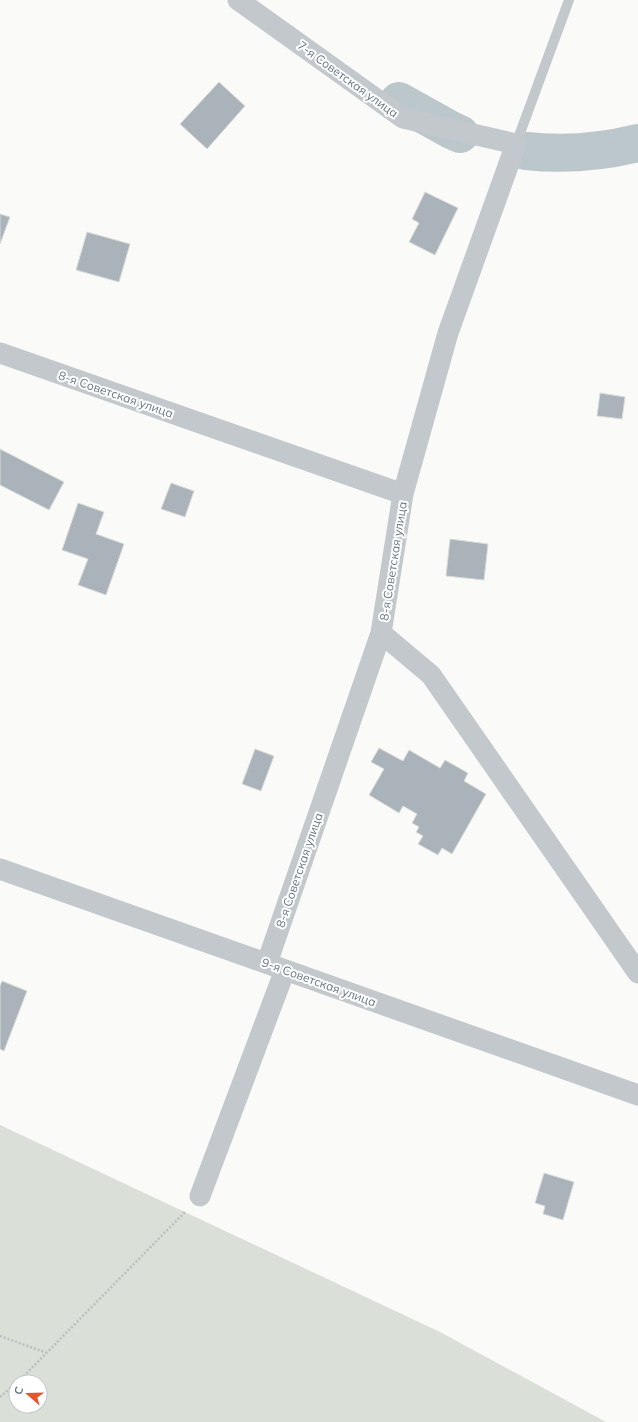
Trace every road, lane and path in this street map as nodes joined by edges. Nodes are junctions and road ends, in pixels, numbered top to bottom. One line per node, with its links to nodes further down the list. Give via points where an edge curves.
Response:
1 (238, 0): 3 (street, 7-я Советская улица, via 403,118)
2 (569, 0): 3 (lane)
3 (516, 144): 5 (street, via 448,333)
4 (0, 353): 5 (street, 8-я Советская улица)
5 (403, 494): 6 (street, 8-я Советская улица)
6 (381, 633): 8 (street, 8-я Советская улица); 9 (street, via 431,675)
7 (0, 869): 8 (street, 9-я Советская улица)
8 (276, 966): 10 (street, 9-я Советская улица); 11 (street, 8-я Советская улица)
9 (638, 973)
10 (638, 1095)
11 (200, 1196): 13 (path)
12 (0, 1336): 13 (path)
13 (47, 1353): 14 (path)
14 (26, 1374)
15 (8, 1390): 16 (path)
16 (0, 1397)

